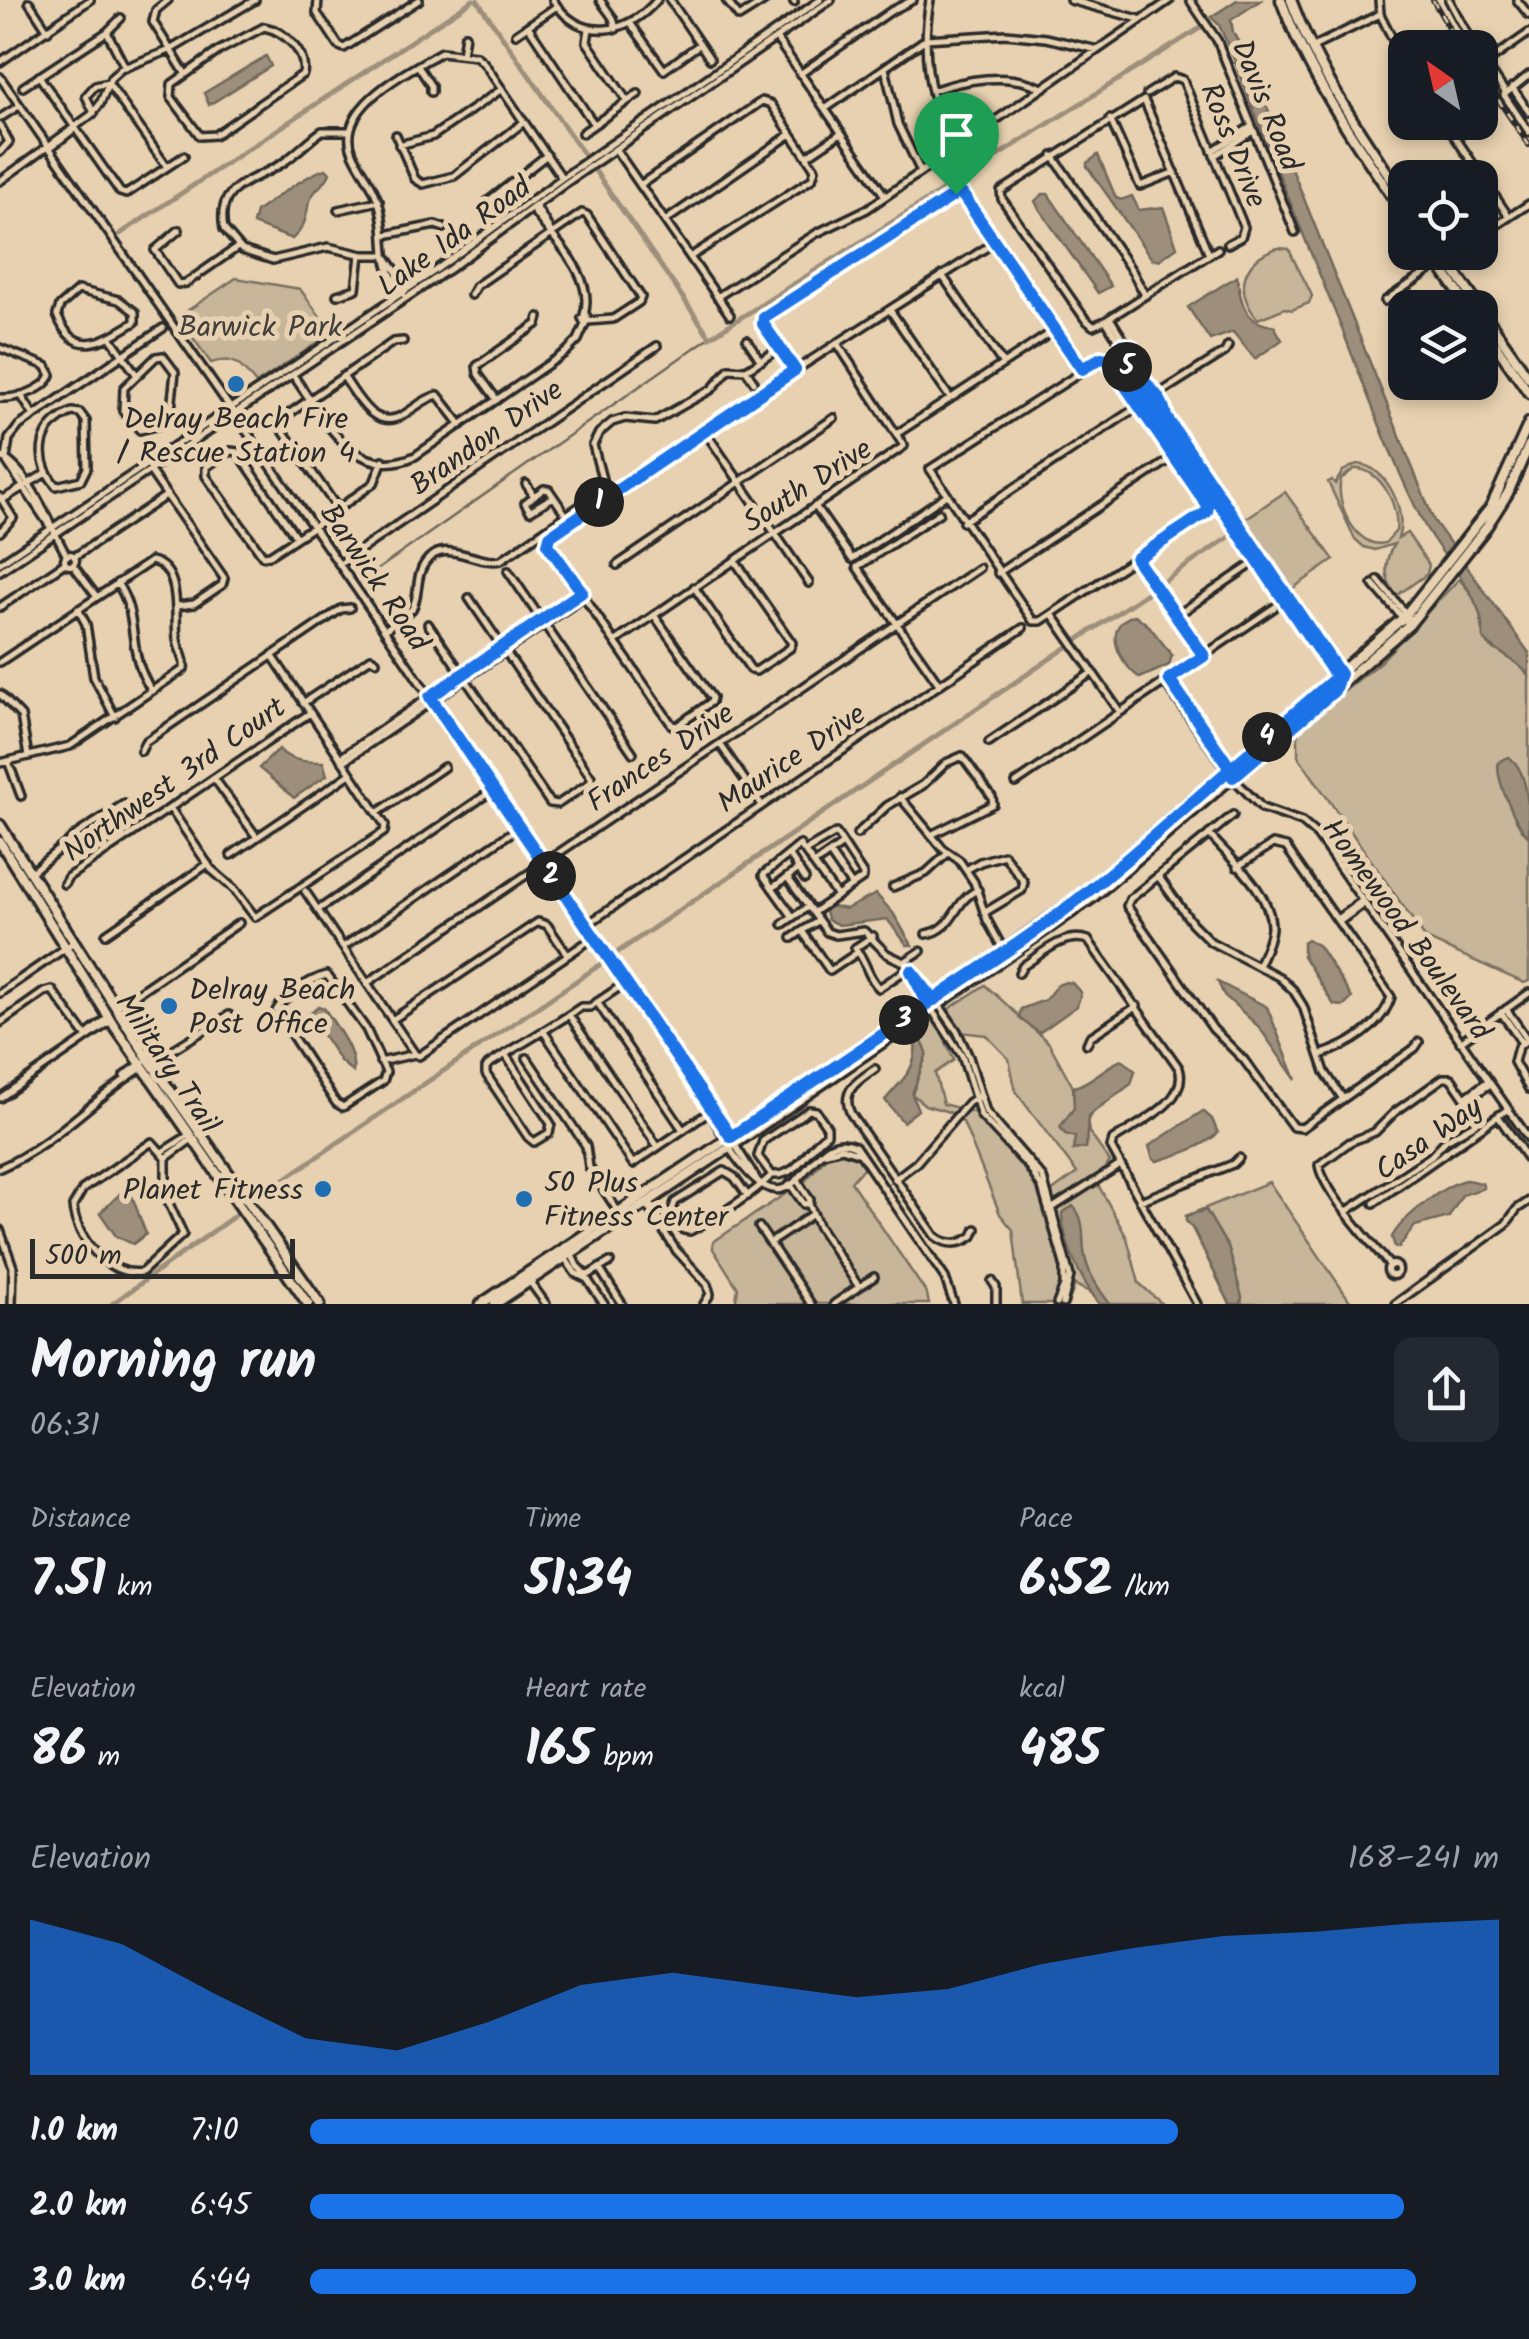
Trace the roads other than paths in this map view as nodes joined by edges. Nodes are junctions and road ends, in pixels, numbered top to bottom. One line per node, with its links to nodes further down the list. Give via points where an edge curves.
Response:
1 (90, 0): 34 (street)
2 (168, 0): 42 (street, via 152,20)
3 (318, 0): 4 (street, via 318,15 344,48)
4 (418, 0)
5 (600, 0): 31 (street)
6 (657, 0): 28 (street)
7 (670, 0): 41 (street)
8 (726, 0): 9 (street, via 740,17)
9 (766, 0)
10 (826, 0): 39 (street, Lake Ida Road); 87 (street, Lake Ida Road)
11 (914, 0): 53 (street)
12 (930, 0): 40 (street)
13 (1070, 0): 27 (street)
14 (1170, 0): 27 (street)
15 (1190, 0): 78 (street, Davis Road, via 1217,40)
16 (1281, 0): 44 (main road)
17 (1291, 0): 44 (main road)
18 (1379, 0): 24 (street)
19 (1450, 0): 33 (street)
20 (1517, 0): 25 (street)
21 (252, 1): 42 (street)
22 (28, 2): 34 (street)
23 (555, 3): 29 (street); 30 (street)
24 (1380, 14): 32 (street); 44 (street)
25 (1529, 15)
26 (121, 18): 35 (street)
27 (1141, 20): 43 (street)
28 (630, 24): 31 (street); 41 (street, via 664,70)
29 (528, 26): 36 (street); 76 (street)
30 (589, 29): 31 (street); 68 (street, via 587,42)
31 (616, 29)
32 (1388, 30)
33 (1466, 30)
34 (48, 31): 48 (street)
35 (107, 32): 50 (street); 54 (street)
36 (516, 34)
37 (1529, 34): 46 (street)
38 (465, 35): 45 (street)
39 (776, 38): 53 (street); 87 (street, Lake Ida Road)
40 (926, 39): 43 (street, via 1006,34); 51 (street); 63 (street)
41 (700, 44): 47 (street)
42 (170, 50): 50 (street); 52 (street)
43 (1098, 50): 60 (street)
44 (1306, 50): 101 (main road); 105 (main road, via 1348,132)
45 (458, 53): 49 (street, via 441,52); 62 (street, via 482,60)
46 (1498, 55)
47 (710, 59)
48 (0, 62)
49 (418, 66): 64 (street); 79 (street, via 362,105)
50 (125, 67): 58 (street)
51 (885, 68): 70 (street); 99 (street, via 898,124)
52 (185, 73): 52 (street, via 173,81 170,95 196,132 208,138 300,79 305,66 289,40 266,27)
53 (800, 74): 70 (street)
54 (39, 76): 59 (street); 77 (street)
55 (1529, 76): 61 (street)
56 (0, 77): 69 (street, Barwick Road)
57 (1498, 81): 65 (street)
58 (108, 83): 72 (street); 72 (street, via 86,96); 97 (street)
59 (23, 87)
60 (1040, 87): 63 (street, via 992,79); 89 (street)
61 (1512, 87): 65 (street); 71 (street)
62 (502, 88): 75 (street); 86 (street, via 433,136)
63 (932, 91): 89 (street)
64 (430, 92)
65 (1505, 92): 81 (street)
66 (638, 94): 68 (street)
67 (1145, 97): 73 (street); 91 (street, Ross Drive, via 1176,76 1183,80); 100 (street)
68 (627, 101): 76 (street)
69 (19, 106): 74 (street); 88 (street, Barwick Road)
70 (825, 109): 82 (street)
71 (1529, 112)
72 (94, 113): 77 (street)
73 (1110, 119): 95 (street); 100 (street, via 1140,186)
74 (0, 122): 90 (street, via 9,142)
75 (524, 122): 86 (street, via 454,176 420,183); 93 (street)
76 (594, 123): 80 (street)
77 (74, 127): 88 (street); 97 (street, via 123,194)
78 (1253, 128): 91 (street); 118 (street, Davis Road)
79 (350, 132): 107 (street); 122 (street, via 322,131 274,169 236,187 222,218)
80 (582, 132)
81 (1529, 132)
82 (841, 133): 94 (street); 106 (street)
83 (792, 134): 94 (street); 104 (street, via 764,101); 113 (street)
84 (396, 135): 86 (street)
85 (1456, 140): 112 (street)
86 (399, 145)
87 (613, 146): 98 (street, Lake Ida Road); 104 (street)
88 (48, 147): 103 (street); 177 (street, Barwick Road)
89 (955, 148): 96 (street); 99 (street)
90 (0, 152)
91 (1213, 154): 121 (street, Ross Drive, via 1244,228)
92 (184, 156): 97 (street)
93 (547, 156): 102 (street); 108 (street)
94 (807, 156): 127 (street, via 815,175)
95 (1053, 156): 135 (street); 142 (street, via 1001,191 1002,199 1085,319 1094,326)
96 (962, 159)
97 (167, 167)
98 (584, 167): 102 (street, Lake Ida Road); 109 (street, Lake Ida Road)
99 (920, 172): 106 (street)
100 (1175, 172): 124 (street)
101 (1388, 174)
102 (562, 178): 109 (street, Lake Ida Road)
103 (0, 181)
104 (640, 185): 113 (street)
105 (1388, 190)
106 (886, 197): 136 (street)
107 (379, 201): 111 (street); 119 (street)
108 (486, 202)
109 (531, 204): 117 (street); 132 (street, Lake Ida Road)
110 (1529, 204): 112 (street)
111 (338, 210)
112 (1508, 217): 114 (street)
113 (665, 221): 127 (street)
114 (1498, 224)
115 (444, 228): 119 (street)
116 (178, 230): 122 (street, via 155,250 181,284)
117 (551, 232): 134 (street); 141 (street, via 583,280); 141 (street, via 587,215 641,297 618,317)
118 (1295, 232)
119 (384, 234): 126 (street)
120 (995, 242): 130 (street); 144 (street); 163 (street, via 960,193 814,285 763,319)
121 (1228, 244)
122 (238, 247): 125 (street, via 273,260 320,248)
123 (1218, 248): 124 (street)
124 (1209, 254): 135 (street)
125 (360, 255): 126 (street); 133 (street, via 356,289)
126 (384, 255): 132 (street)
127 (690, 257): 136 (street)
128 (1427, 270): 137 (street)
129 (1451, 270): 131 (main road)
130 (942, 276): 138 (street); 160 (street)
131 (1466, 290)
132 (406, 293): 165 (street, Lake Ida Road); 177 (street, Lake Ida Road)
133 (337, 295)
134 (471, 295)
135 (1145, 295): 142 (street)
136 (717, 298): 139 (street)
137 (1385, 301)
138 (889, 309): 149 (street); 174 (street)
139 (730, 315)
140 (539, 317): 175 (street, via 478,366)
141 (586, 318): 175 (street, via 566,352)
142 (1108, 320): 150 (street)
143 (164, 328): 158 (street)
144 (1055, 329): 160 (street, South Drive); 161 (street)
145 (1498, 334): 167 (main road)
146 (110, 337): 146 (street, via 136,320 126,303 78,290 58,308 61,325 79,341); 158 (street)
147 (403, 340): 166 (street)
148 (747, 340): 159 (street)
149 (836, 343): 163 (street); 183 (street)
150 (1124, 345): 156 (street); 157 (street)
151 (658, 346): 212 (street, Brandon Drive)
152 (1228, 346): 171 (street)
153 (0, 348): 170 (street, via 50,370 48,382)
154 (1498, 349): 169 (main road)
155 (774, 352): 159 (street)
156 (1130, 354): 157 (street); 171 (street)
157 (1119, 355): 171 (street)
158 (123, 356): 164 (street); 178 (street)
159 (761, 361): 162 (street)
160 (1003, 364): 174 (street, South Drive)
161 (1082, 369): 176 (street, via 1106,357); 196 (street, via 932,468)
162 (746, 370): 168 (street); 201 (street, via 728,369 712,389 654,421 621,418 604,428 593,445 602,470 599,488)
163 (795, 370): 182 (street)
164 (136, 374): 164 (street, via 122,393 125,416 142,431 166,423 171,363 156,357)
165 (293, 375): 173 (street); 177 (street, Lake Ida Road)
166 (343, 376): 173 (street); 181 (street, via 378,418 400,417 438,395)
167 (1529, 378)
168 (754, 382)
169 (1529, 393)
170 (21, 395): 172 (street); 178 (street)
171 (1154, 396): 247 (street)
172 (0, 398)
173 (310, 398): 187 (street, via 346,449); 199 (street, via 280,421)
174 (950, 398): 183 (street, South Drive)
175 (496, 400): 181 (street)
176 (1139, 406): 185 (street); 202 (street)
177 (233, 411): 188 (street, Lake Ida Road); 203 (street, Barwick Road); 206 (street, Lake Ida Road)
178 (34, 416): 186 (street, via 12,434)
179 (834, 418): 190 (street)
180 (1529, 423): 204 (main road)
181 (461, 425): 187 (street, via 410,458)
182 (704, 430): 190 (street); 223 (street, via 548,541)
183 (898, 432): 198 (street, South Drive, via 903,448)
184 (1529, 445): 204 (main road, via 1508,492)
185 (1174, 457): 209 (street, via 1207,512); 218 (street)
186 (3, 458): 192 (street)
187 (383, 460): 199 (street, via 374,483)
188 (150, 471): 193 (street); 206 (street, Lake Ida Road)
189 (46, 473): 189 (street, via 40,452 45,435 66,414 82,414 85,476 58,486); 192 (street)
190 (739, 481): 207 (street); 213 (street)
191 (526, 484): 194 (street)
192 (25, 486): 197 (street); 206 (street)
193 (167, 496): 210 (street); 226 (street, via 224,580 194,604)
194 (534, 496): 195 (street, via 547,489); 195 (street, via 526,503 530,511)
195 (553, 496): 201 (street)
196 (946, 496): 198 (street, via 852,559); 202 (street)
197 (1, 499): 205 (street, via 13,518)
198 (814, 506): 207 (street, South Drive)
199 (338, 509): 203 (street)
200 (939, 513): 237 (street, via 857,567)
201 (566, 515): 239 (street, via 496,562 450,551 431,556 412,609)
202 (963, 522): 218 (street)
203 (313, 526): 208 (street); 212 (street, Barwick Road)
204 (1482, 526): 234 (main road)
205 (0, 532)
206 (54, 532): 210 (street); 214 (street, Lake Ida Road)
207 (774, 532): 211 (street, South Drive); 221 (street)
208 (296, 537): 208 (street, via 238,452 208,465 204,472 260,555)
209 (1136, 559): 232 (street); 233 (street)
210 (70, 560): 224 (street); 227 (street)
211 (734, 560): 222 (street, South Drive); 222 (street, via 790,648 753,671)
212 (340, 564): 239 (street, Barwick Road)
213 (617, 565)
214 (0, 567)
215 (1248, 567): 233 (street)
216 (979, 568): 237 (street, Frances Drive)
217 (508, 572): 235 (street)
218 (998, 573): 232 (street, via 1030,619)
219 (1375, 582): 234 (street)
220 (117, 583): 224 (street); 226 (street, via 156,561); 251 (street, via 130,606 136,662)
221 (809, 583)
222 (694, 587): 231 (street, South Drive)
223 (583, 594): 235 (street); 240 (street)
224 (97, 596): 230 (street)
225 (469, 598): 241 (street)
226 (177, 606): 251 (street, via 186,666)
227 (0, 607)
228 (1275, 607): 243 (street)
229 (350, 608): 242 (street)
230 (78, 609): 245 (street); 259 (street, via 94,677)
231 (654, 614): 240 (street, South Drive); 240 (street, via 711,702 672,725)
232 (1052, 614): 246 (street)
233 (1176, 616): 243 (street)
234 (1408, 620): 247 (main road); 252 (main road)
235 (543, 622): 241 (street); 263 (street)
236 (428, 624): 248 (street)
237 (896, 624): 250 (street); 261 (street, Frances Drive)
238 (1022, 628): 250 (street, Maurice Drive)
239 (385, 630): 254 (street, Barwick Road)
240 (616, 642)
241 (504, 649): 248 (street); 248 (street, via 591,782 554,805)
242 (272, 655): 256 (street); 262 (street)
243 (1204, 656): 249 (street)
244 (376, 661): 256 (street, Northwest 3rd Court, via 371,658)
245 (0, 662)
246 (1093, 672): 257 (street); 260 (street)
247 (1339, 676): 252 (main road); 270 (main road)
248 (464, 677): 254 (street)
249 (1167, 680): 257 (street); 270 (street, Homewood Boulevard)
250 (939, 684): 277 (street, Maurice Drive)
251 (152, 691): 259 (street)
252 (1334, 691): 270 (main road)
253 (0, 694): 255 (street)
254 (431, 699): 265 (street); 273 (street, Barwick Road)
255 (3, 704): 264 (street, via 21,716)
256 (304, 704): 258 (street)
257 (1120, 712): 272 (street)
258 (310, 713): 265 (street); 271 (street, Northwest 3rd Court)
259 (115, 716): 264 (street, via 70,746)
260 (989, 742)
261 (720, 744): 277 (street); 295 (street, Frances Drive)
262 (141, 750)
263 (633, 753)
264 (28, 757): 266 (street)
265 (341, 760): 269 (street)
266 (8, 761): 267 (street); 274 (street)
267 (0, 763)
268 (444, 767): 279 (street)
269 (350, 774): 279 (street); 286 (street)
270 (1231, 774): 312 (street, Homewood Boulevard, via 1262,808 1312,830); 333 (main road)
271 (214, 778): 278 (street, Northwest 3rd Court); 286 (street)
272 (1016, 784)
273 (493, 790): 282 (street, Barwick Road); 314 (street)
274 (20, 796)
275 (900, 797): 283 (street); 285 (street); 285 (street, via 958,756 966,758 992,797 991,806)
276 (124, 804): 300 (street)
277 (762, 805): 321 (street, Maurice Drive)
278 (170, 808): 294 (street); 304 (street, Northwest 3rd Court)
279 (377, 812): 307 (street, via 385,830)
280 (1234, 815): 284 (street)
281 (0, 825): 300 (main road, Military Trail)
282 (518, 828): 295 (street, Barwick Road); 329 (street)
283 (857, 834)
284 (1208, 834): 297 (street); 301 (street)
285 (931, 835): 290 (street)
286 (256, 836): 291 (street)
287 (0, 842): 300 (main road, Military Trail)
288 (843, 844): 289 (street, via 836,832); 292 (street); 305 (street, via 864,874)
289 (806, 851): 293 (street, via 800,845); 296 (street)
290 (948, 853): 299 (street); 306 (street, via 926,873)
291 (231, 854)
292 (830, 854): 296 (street); 305 (street)
293 (790, 856): 298 (street); 308 (street, via 763,875)
294 (208, 864): 307 (street, via 255,917); 323 (street)
295 (543, 864): 321 (street, Barwick Road); 341 (street, Frances Drive)
296 (814, 864): 310 (street)
297 (1237, 867): 318 (street, via 1276,844 1288,848); 336 (street, via 1270,917)
298 (798, 869): 302 (street); 303 (street)
299 (966, 870): 309 (street); 315 (street, via 1006,856 1024,882 1022,890)
300 (28, 875): 328 (main road, Military Trail)
301 (1158, 876): 336 (street, via 1205,937); 371 (street, via 1128,902 1130,911 1292,1127 1300,1129)
302 (787, 877): 308 (street); 313 (street)
303 (806, 879)
304 (64, 884)
305 (852, 886): 310 (street)
306 (893, 887)
307 (304, 890): 314 (street)
308 (774, 890): 311 (street); 316 (street)
309 (978, 890): 315 (street); 324 (street, via 962,900 951,922)
310 (836, 896): 313 (street)
311 (767, 899)
312 (1364, 902): 318 (street); 358 (street, Homewood Boulevard)
313 (811, 909): 316 (street); 317 (street)
314 (318, 910): 329 (street)
315 (984, 913): 333 (street)
316 (792, 918): 320 (street)
317 (818, 920): 322 (street); 325 (street, via 830,934 858,930)
318 (1338, 920): 362 (street, via 1391,1000 1364,1032)
319 (239, 923): 351 (street)
320 (783, 924)
321 (585, 926): 326 (street, Barwick Road)
322 (802, 931): 327 (street); 334 (street)
323 (106, 934)
324 (926, 934)
325 (872, 936): 331 (street); 337 (street)
326 (593, 938): 332 (street); 342 (street, Barwick Road)
327 (792, 938)
328 (70, 944): 343 (street); 351 (main road, Military Trail)
329 (342, 947): 341 (street)
330 (920, 951): 337 (street)
331 (858, 952): 337 (street, via 879,988); 338 (street)
332 (568, 955): 352 (street, via 541,922); 360 (street)
333 (1006, 955): 346 (main road)
334 (818, 956): 335 (street); 338 (street)
335 (809, 962)
336 (1258, 966): 362 (street, via 1298,996)
337 (908, 967): 346 (street)
338 (830, 971): 340 (street)
339 (1019, 973): 347 (street, via 1063,940 1082,938 1094,945)
340 (835, 979)
341 (367, 983): 352 (street)
342 (624, 984): 345 (street); 373 (street, Barwick Road)
343 (0, 993)
344 (1529, 993): 348 (street)
345 (597, 1002): 350 (street); 376 (street)
346 (934, 1004): 370 (street, via 958,1031); 379 (main road)
347 (1136, 1006): 359 (street); 384 (street, via 1179,1068 1182,1084 1173,1098 1113,1140)
348 (1504, 1010): 356 (street); 358 (street)
349 (229, 1014): 364 (street, via 161,1060)
350 (569, 1015): 354 (street); 380 (street)
351 (112, 1016): 355 (street); 364 (main road, Military Trail)
352 (392, 1020): 360 (street)
353 (0, 1023): 355 (street, via 52,990)
354 (544, 1032): 361 (street); 380 (street, via 632,1164)
355 (86, 1036): 369 (street)
356 (1526, 1040): 368 (street, via 1514,1062)
357 (1419, 1042): 371 (street)
358 (1460, 1042): 367 (street, Homewood Boulevard)
359 (1087, 1044)
360 (415, 1054): 365 (street)
361 (505, 1054): 361 (street, via 486,1074 534,1142 550,1133 551,1124)
362 (1320, 1055): 371 (street)
363 (526, 1058): 397 (street)
364 (146, 1062): 377 (main road, Military Trail); 385 (street, via 55,1137)
365 (380, 1062): 365 (street, via 366,1029 325,976 276,1010 338,1105 385,1080)
366 (875, 1069): 387 (street, via 850,1088 847,1104)
367 (1490, 1083): 372 (street); 374 (street, Homewood Boulevard)
368 (1529, 1089)
369 (0, 1098)
370 (978, 1098): 387 (street); 395 (street, via 981,1116 1038,1181)
371 (1343, 1099)
372 (1466, 1099): 396 (street, via 1478,1119 1474,1125); 396 (street, via 1443,1078 1375,1132 1320,1163)
373 (708, 1109): 376 (street); 379 (street, Barwick Road)
374 (1508, 1109): 375 (street, Casa Way); 378 (street, Homewood Boulevard)
375 (1498, 1116): 383 (street); 394 (street, Casa Way)
376 (683, 1130): 380 (street)
377 (195, 1134): 381 (street); 413 (main road, Military Trail); 414 (main road, Military Trail)
378 (1529, 1139)
379 (730, 1142): 389 (street, Barwick Road); 393 (main road); 397 (main road)
380 (658, 1147)
381 (164, 1155): 381 (street, via 148,1144 76,1197 76,1223 100,1262 138,1273 181,1238 166,1197)
382 (1239, 1158): 391 (street)
383 (1529, 1161)
384 (1120, 1165): 391 (street); 395 (street)
385 (0, 1168)
386 (772, 1175): 386 (street, via 794,1170 827,1134 816,1112 808,1110 763,1141 758,1156); 389 (street)
387 (895, 1179): 400 (street, via 939,1240 962,1242)
388 (793, 1182): 389 (street, via 777,1190); 398 (street); 423 (street, via 821,1154 842,1148 863,1155 945,1278)
389 (760, 1184): 390 (street)
390 (748, 1196): 390 (street, via 690,1231 670,1212 724,1171)
391 (1140, 1201): 426 (street)
392 (1529, 1201): 427 (street)
393 (647, 1203): 397 (main road); 420 (street, via 708,1284)
394 (1374, 1203)
395 (1051, 1209): 425 (street, via 1066,1278)
396 (1347, 1211): 405 (street)
397 (622, 1214): 403 (main road); 409 (main road)
398 (813, 1214): 402 (street); 411 (street)
399 (759, 1227): 402 (street)
400 (976, 1229)
401 (0, 1230): 412 (street, via 12,1267)
402 (770, 1243): 421 (street)
403 (568, 1256): 407 (street, via 575,1272); 409 (main road)
404 (610, 1262): 406 (street)
405 (1390, 1266)
406 (599, 1268): 407 (street); 419 (street)
407 (586, 1276): 418 (street)
408 (874, 1277): 411 (street)
409 (527, 1278): 415 (main road); 416 (main road); 417 (street)
410 (992, 1281): 424 (street)
411 (860, 1287): 422 (street)
412 (12, 1304)
413 (308, 1304)
414 (320, 1304)
415 (481, 1304)
416 (494, 1304)
417 (546, 1304)
418 (604, 1304)
419 (622, 1304)
420 (704, 1304)
421 (811, 1304)
422 (834, 1304)
423 (954, 1304)
424 (996, 1304)
425 (1060, 1304)
426 (1197, 1304)
427 (1395, 1304)

